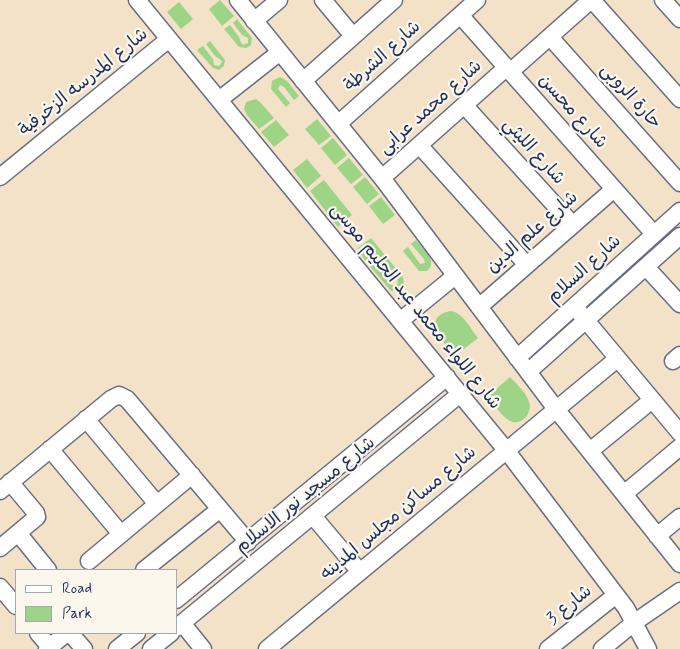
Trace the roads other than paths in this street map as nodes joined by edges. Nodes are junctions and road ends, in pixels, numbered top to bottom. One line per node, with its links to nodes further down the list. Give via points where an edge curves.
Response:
1 (137, 0): 14 (street, شارع اللواء محمد عبد الحليم موسى)
2 (238, 0): 11 (street)
3 (279, 0): 11 (street)
4 (323, 0): 12 (street)
5 (394, 0): 12 (street)
6 (477, 0): 9 (street, شارع الشرطة)
7 (591, 0): 13 (street, شارع محمد عرابى); 18 (street)
8 (663, 0): 10 (street)
9 (460, 16): 16 (street, شارع محسن); 21 (street, شارع الشرطة)
10 (680, 19)
11 (254, 20): 15 (street)
12 (353, 36): 17 (street)
13 (550, 37): 16 (street, شارع محمد عرابى); 25 (street, حارة الروبى)
14 (169, 39): 19 (street, شارع اللواء محمد عبد الحليم موسى); 23 (street, شارع المدرسه الزخرفية)
15 (280, 52): 17 (street); 19 (street)
16 (508, 70): 20 (street, شارع محمد عرابى); 26 (street, شارع محسن)
17 (303, 81): 21 (street)
18 (680, 99)
19 (219, 100): 37 (street, شارع اللواء محمد عبد الحليم موسى)
20 (464, 105): 22 (street, شارع محمد عرابى); 28 (street, شارع الليثي)
21 (338, 124): 24 (street)
22 (419, 145): 24 (street, شارع محمد عرابى); 31 (street)
23 (0, 177)
24 (382, 178): 33 (street)
25 (680, 183)
26 (614, 189): 28 (street, شارع علم الدين); 29 (street, شارع محسن)
27 (680, 211): 29 (street, شارع السلام)
28 (573, 225): 31 (street, شارع علم الدين)
29 (654, 234): 36 (street, شارع السلام)
30 (680, 236): 32 (street)
31 (527, 265): 35 (street, شارع علم الدين)
32 (646, 266): 34 (street); 38 (street)
33 (455, 276): 35 (street); 37 (street)
34 (680, 304)
35 (479, 307): 39 (street)
36 (574, 307): 38 (street); 39 (street, شارع السلام)
37 (400, 321): 42 (street, شارع اللواء محمد عبد الحليم موسى)
38 (586, 321): 40 (street); 41 (street)
39 (517, 358): 41 (street)
40 (617, 359): 44 (street); 45 (street, شارع مساكن مجلس المدينه)
41 (528, 372): 45 (street)
42 (447, 377): 43 (street, شارع اللواء محمد عبد الحليم موسى); 62 (street, شارع مسجد نور الاسلام)
43 (460, 394): 50 (street, شارع اللواء محمد عبد الحليم موسى); 57 (street, شارع مسجد نور الاسلام)
44 (652, 400): 47 (street); 51 (street)
45 (556, 409): 50 (street, شارع مساكن مجلس المدينه); 51 (street)
46 (86, 420): 49 (street); 52 (street, via 115,396 124,396); 55 (street)
47 (680, 433)
48 (680, 447): 54 (street)
49 (50, 449): 53 (street); 60 (street)
50 (506, 450): 68 (street, شارع مساكن مجلس المدينه); 71 (street, شارع اللواء محمد عبد الحليم موسى)
51 (590, 452): 54 (street)
52 (192, 476): 55 (street); 56 (street)
53 (5, 486): 59 (street, via 37,514)
54 (624, 494): 61 (street)
55 (157, 504): 60 (street)
56 (220, 509): 62 (street); 67 (street)
57 (313, 516): 68 (street); 74 (street, شارع مسجد نور الاسلام)
58 (680, 517): 61 (street)
59 (18, 533): 63 (street); 66 (street)
60 (121, 534): 64 (street)
61 (657, 536): 65 (street)
62 (248, 542): 72 (street, شارع مسجد نور الاسلام)
63 (0, 548)
64 (88, 561)
65 (680, 564)
66 (47, 569)
67 (145, 569)
68 (360, 572): 87 (street, شارع مساكن مجلس المدينه)
69 (0, 587): 73 (street)
70 (680, 591): 75 (street)
71 (616, 595): 75 (street, شارع اللواء محمد عبد الحليم موسى); 88 (street, شارع 3)
72 (178, 598)
73 (15, 605)
74 (178, 626)
75 (631, 626): 89 (street); 90 (street); 91 (street, شارع اللواء محمد عبد الحليم موسى)
76 (178, 630): 86 (street)
77 (39, 634): 82 (street)
78 (67, 634): 82 (street)
79 (69, 634): 83 (street)
80 (136, 634): 84 (street)
81 (169, 634): 85 (street, شارع مسجد نور الاسلام)
82 (48, 648)
83 (84, 649)
84 (117, 649)
85 (151, 649)
86 (203, 649)
87 (267, 649)
88 (548, 649)
89 (602, 649)
90 (619, 649)
91 (648, 649)

